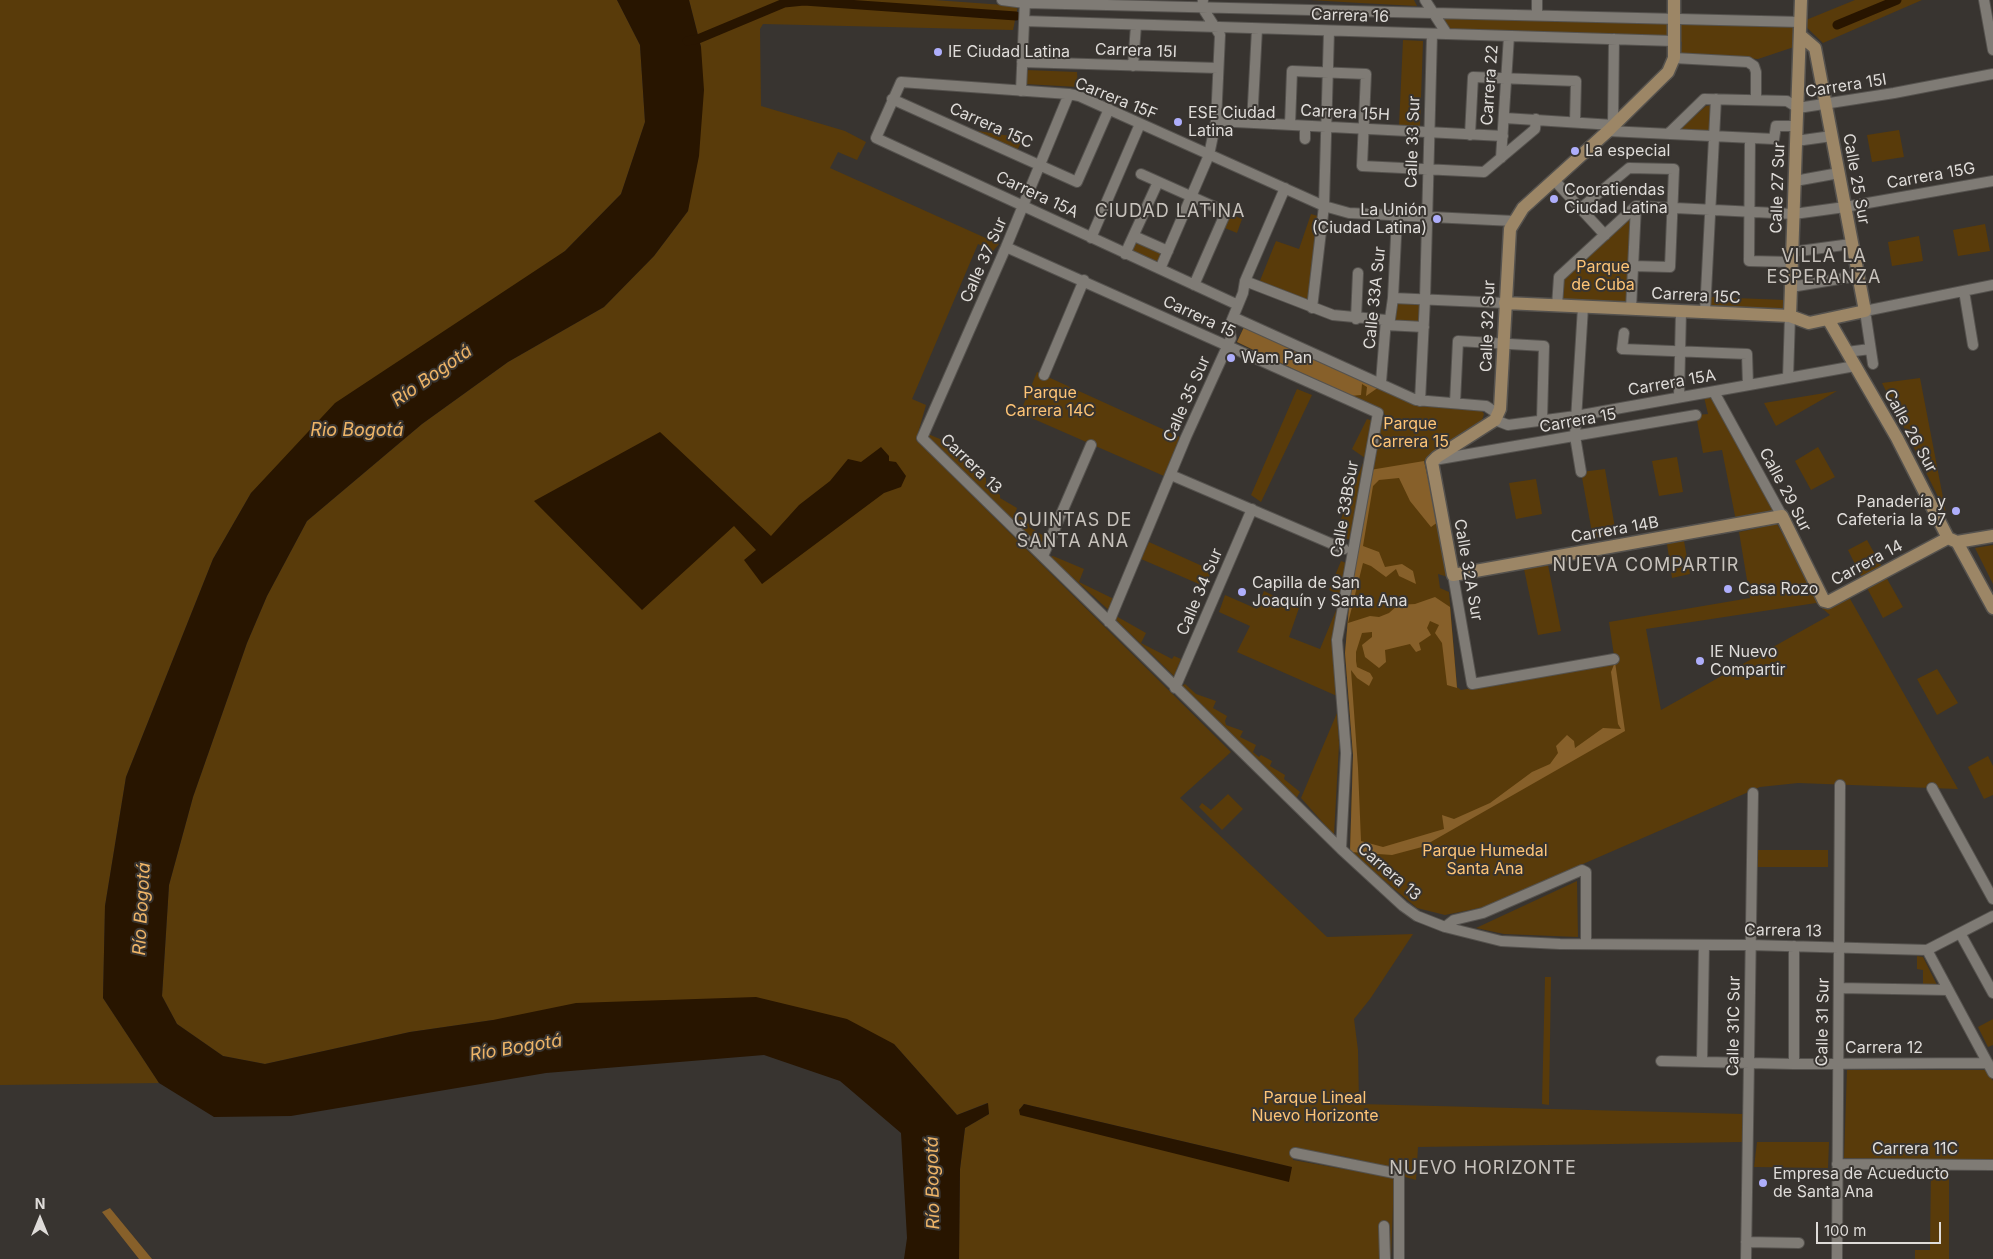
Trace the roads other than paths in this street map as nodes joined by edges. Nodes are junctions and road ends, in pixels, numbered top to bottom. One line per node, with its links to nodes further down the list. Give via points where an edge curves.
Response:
1 (1002, 0): 7 (street)
2 (1425, 0): 10 (street)
3 (1537, 0): 11 (street)
4 (1674, 0): 12 (street)
5 (1801, 0): 14 (street, Calle 27 Sur)
6 (1984, 0): 25 (street)
7 (1025, 1): 8 (street); 13 (street)
8 (1068, 2): 9 (street)
9 (1203, 4): 10 (street); 16 (street)
10 (1432, 13): 11 (street); 20 (street)
11 (1536, 15): 12 (street)
12 (1674, 19): 14 (street); 24 (street)
13 (1024, 22): 15 (street, Carrera 16); 27 (street)
14 (1801, 22): 22 (street, Calle 27 Sur)
15 (1136, 25): 16 (street, Carrera 16); 28 (street)
16 (1215, 27): 17 (street, Carrera 16); 29 (street, via 1220,35)
17 (1257, 28): 18 (street, Carrera 16); 45 (street)
18 (1329, 31): 19 (street, Carrera 16); 30 (street)
19 (1432, 34): 20 (street, Carrera 16); 53 (street, Calle 33 Sur)
20 (1447, 34): 21 (street, Carrera 16)
21 (1509, 36): 23 (street, Carrera 16); 32 (street, Carrera 22)
22 (1801, 36): 38 (street, Calle 25 Sur, via 1815,48); 39 (street, Calle 27 Sur)
23 (1614, 39): 24 (street, Carrera 16); 51 (street)
24 (1674, 41): 26 (street)
25 (1993, 50)
26 (1674, 58): 37 (street, via 1748,62 1756,72); 51 (street, via 1662,80)
27 (1022, 62): 28 (street, Carrera 15I); 33 (street)
28 (1133, 66): 29 (street, Carrera 15I)
29 (1218, 68): 43 (street)
30 (1328, 72): 47 (street, via 1292,71); 50 (street); 52 (street, via 1366,74)
31 (1993, 74): 38 (street, Carrera 15I)
32 (1507, 78): 41 (street, Carrera 22); 44 (street, via 1576,80); 55 (street, via 1473,76)
33 (1021, 91): 34 (street, Carrera 15F); 35 (street, Carrera 15F, via 901,82)
34 (1069, 94): 40 (street, Carrera 15F); 64 (street, Calle 37 Sur)
35 (892, 99): 64 (street, Carrera 15C); 74 (street, Carrera 15A, via 876,138)
36 (1716, 99): 37 (street, Carrera 15I); 54 (street, Carrera 15I, via 1704,99); 56 (street)
37 (1756, 100): 39 (street, Carrera 15I, via 1787,102)
38 (1826, 105): 39 (street, Carrera 15I); 58 (street, Calle 25 Sur)
39 (1798, 108): 49 (street, Calle 27 Sur)
40 (1109, 109): 46 (street, Carrera 15F); 64 (street, Carrera 15C, via 1078,182)
41 (1505, 118): 42 (street); 57 (street, Carrera 22)
42 (1536, 119): 44 (street); 63 (street, via 1535,129)
43 (1216, 121): 45 (street, Carrera 15H); 62 (street)
44 (1575, 122): 51 (street)
45 (1252, 123): 47 (street, Carrera 15H)
46 (1140, 124): 62 (street, Carrera 15F); 88 (street)
47 (1290, 125): 48 (street, Carrera 15H)
48 (1305, 126): 50 (street, Carrera 15H); 60 (street)
49 (1797, 126): 59 (street, via 1776,126 1774,139); 61 (street, Calle 27 Sur)
50 (1326, 127): 52 (street, Carrera 15H); 75 (street)
51 (1611, 128): 54 (street); 69 (street)
52 (1364, 129): 53 (street, Carrera 15H); 65 (street, via 1362,166)
53 (1428, 132): 55 (street, Carrera 15H); 65 (street, Calle 33 Sur)
54 (1668, 134): 56 (street)
55 (1470, 135): 57 (street, Carrera 15H)
56 (1715, 135): 59 (street); 80 (street)
57 (1503, 136): 63 (street, Carrera 22)
58 (1832, 136): 61 (street); 66 (street, Calle 25 Sur)
59 (1750, 138): 81 (street)
60 (1305, 139)
61 (1796, 140): 68 (street, Calle 27 Sur)
62 (1209, 156): 72 (street, Carrera 15F); 73 (street)
63 (1501, 158): 65 (street, via 1484,172)
64 (1041, 166): 74 (street, Calle 37 Sur)
65 (1427, 168): 84 (street, Calle 33 Sur)
66 (1839, 173): 68 (street); 78 (street, Calle 25 Sur)
67 (1141, 174): 71 (street)
68 (1795, 180): 82 (street, Calle 27 Sur)
69 (1555, 181): 79 (street); 85 (street)
70 (1993, 181): 78 (street, Carrera 15G)
71 (1158, 182): 73 (street); 87 (street)
72 (1284, 188): 75 (street, Carrera 15F); 99 (street, Calle 35 Sur)
73 (1192, 198): 91 (street); 100 (street, via 1226,212)
74 (1024, 206): 88 (street, Carrera 15A); 90 (street, Calle 37 Sur)
75 (1324, 206): 83 (street, Carrera 15F, via 1349,213); 110 (street)
76 (1636, 206): 77 (street, Carrera 15G); 86 (street); 94 (street)
77 (1673, 207): 79 (street, via 1674,169 1629,168); 80 (street, Carrera 15G); 94 (street, via 1670,267)
78 (1845, 207): 82 (street, Carrera 15G); 89 (street, Calle 25 Sur)
79 (1581, 208): 86 (street)
80 (1711, 209): 81 (street, Carrera 15G); 114 (street)
81 (1750, 211): 82 (street, Carrera 15G); 93 (street, via 1749,261)
82 (1794, 214): 93 (street, Calle 27 Sur)
83 (1397, 217): 84 (street, Carrera 15F); 104 (street, Calle 33A Sur)
84 (1426, 218): 85 (street, Carrera 15F); 105 (street, Calle 33 Sur)
85 (1514, 220): 106 (street, Calle 32 Sur, via 1508,238)
86 (1605, 235): 108 (street, via 1559,277)
87 (1134, 236): 91 (street); 92 (street)
88 (1091, 238): 92 (street, Carrera 15A)
89 (1852, 244): 93 (street); 97 (street, Calle 25 Sur)
90 (1006, 248): 98 (street, Carrera 15); 144 (street, Calle 37 Sur)
91 (1168, 251): 95 (street)
92 (1125, 254): 95 (street, Carrera 15A)
93 (1792, 257): 102 (street, Calle 27 Sur)
94 (1633, 266): 111 (street)
95 (1160, 269): 100 (street, Carrera 15A)
96 (1358, 273): 117 (street)
97 (1857, 276): 102 (street); 113 (street, Calle 25 Sur)
98 (1084, 280): 124 (street, Carrera 15); 130 (street)
99 (1245, 281): 107 (street, Calle 35 Sur); 110 (street)
100 (1194, 285): 107 (street, Carrera 15A)
101 (1993, 285): 103 (street, Carrera 15C)
102 (1791, 287): 115 (street, Calle 27 Sur)
103 (1964, 291): 113 (street, Carrera 15C); 123 (street)
104 (1393, 298): 105 (street, Carrera 15C); 119 (street, Calle 33A Sur, via 1390,319)
105 (1425, 300): 106 (street, Carrera 15C); 120 (street, Calle 33 Sur)
106 (1505, 303): 108 (street, Carrera 15C); 122 (street, Calle 32 Sur)
107 (1238, 305): 116 (street, Calle 35 Sur)
108 (1557, 306): 109 (street, Carrera 15C)
109 (1583, 307): 111 (street, Carrera 15C); 140 (street)
110 (1312, 308): 117 (street, via 1333,316)
111 (1631, 309): 112 (street, Carrera 15C)
112 (1681, 311): 114 (street, Carrera 15C); 126 (street)
113 (1865, 311): 118 (street, Carrera 15C); 125 (street, Calle 25 Sur)
114 (1705, 312): 115 (street, Carrera 15C)
115 (1790, 316): 118 (street, Carrera 15C, via 1809,323); 131 (street, Calle 27 Sur)
116 (1233, 317): 124 (street, Calle 35 Sur); 132 (street, Carrera 15A)
117 (1356, 319): 119 (street)
118 (1828, 319): 127 (street, Calle 26 Sur)
119 (1386, 322): 120 (street); 132 (street, Calle 33A Sur)
120 (1424, 327): 136 (street, Calle 33 Sur)
121 (1624, 333): 126 (street, via 1622,349)
122 (1503, 343): 137 (street, via 1458,341); 141 (street, Calle 32 Sur, via 1502,397); 142 (street, via 1544,346)
123 (1973, 345)
124 (1227, 346): 138 (street, Carrera 15); 148 (street, Calle 35 Sur)
125 (1870, 349): 127 (street); 128 (street, Calle 25 Sur)
126 (1680, 351): 133 (street, via 1747,354); 135 (street)
127 (1847, 352): 129 (street, Calle 26 Sur)
128 (1873, 364)
129 (1855, 366): 131 (street, Carrera 15A); 152 (street, Calle 26 Sur)
130 (1044, 375)
131 (1788, 378): 133 (street, Carrera 15A)
132 (1381, 382): 136 (street, Carrera 15A)
133 (1748, 385): 134 (street, Carrera 15A)
134 (1714, 392): 135 (street, Carrera 15A); 150 (street, Calle 29 Sur)
135 (1679, 397): 140 (street, Carrera 15A)
136 (1420, 401): 137 (street, Carrera 15A)
137 (1455, 403): 141 (street, Carrera 15A, via 1486,406)
138 (1378, 413): 164 (street, Calle 33BSur, via 1337,640 1346,753)
139 (1696, 415): 143 (street, Carrera 15)
140 (1576, 416): 142 (street, Carrera 15A); 143 (street)
141 (1496, 417): 142 (street, Carrera 15A, via 1508,425); 146 (street)
142 (1542, 420)
143 (1575, 436): 146 (street, Carrera 15); 147 (street)
144 (922, 438): 154 (street, Carrera 13)
145 (1091, 445): 154 (street)
146 (1433, 461): 155 (street, Calle 32A Sur)
147 (1581, 472)
148 (1171, 475): 149 (street); 158 (street, Calle 35 Sur)
149 (1252, 509): 153 (street); 160 (street, Calle 34 Sur)
150 (1782, 516): 155 (street, Carrera 14B); 156 (street, Calle 29 Sur, via 1824,600)
151 (1993, 536): 152 (street, Carrera 14)
152 (1953, 540): 156 (street, Carrera 14); 157 (street, Calle 26 Sur)
153 (1344, 549)
154 (1043, 556): 158 (street, Carrera 13)
155 (1453, 575): 159 (street, Calle 32A Sur, via 1472,684)
156 (1828, 602)
157 (1993, 608)
158 (1109, 622): 160 (street, Carrera 13)
159 (1614, 659)
160 (1175, 688): 164 (street, Carrera 13)
161 (1840, 784): 175 (street, Calle 31 Sur)
162 (1932, 788): 165 (street)
163 (1753, 792): 173 (street, Calle 31C Sur)
164 (1341, 849): 168 (street, Carrera 13, via 1403,906 1417,916)
165 (1993, 899)
166 (1993, 916): 169 (street, Carrera 13)
167 (1469, 917): 168 (street, via 1454,920); 170 (street); 171 (street, via 1576,872 1586,872)
168 (1445, 927): 170 (street, Carrera 13)
169 (1960, 933): 176 (street, Carrera 13); 179 (street)
170 (1470, 934): 171 (street, Carrera 13, via 1501,941)
171 (1586, 944): 172 (street, Carrera 13)
172 (1704, 945): 173 (street, Carrera 13); 181 (street)
173 (1750, 945): 174 (street, Carrera 13); 182 (street, Calle 31C Sur)
174 (1794, 946): 175 (street, Carrera 13); 184 (street)
175 (1839, 947): 176 (street, Carrera 13); 177 (street, Calle 31 Sur)
176 (1927, 950): 178 (street)
177 (1839, 988): 178 (street); 185 (street, Calle 31 Sur)
178 (1948, 990): 183 (street)
179 (1993, 993)
180 (1661, 1061): 181 (street, Carrera 12)
181 (1702, 1062): 182 (street, Carrera 12)
182 (1749, 1063): 184 (street, Carrera 12); 191 (street, Calle 31C Sur)
183 (1988, 1063): 185 (street, Carrera 12); 186 (street)
184 (1794, 1064): 185 (street, Carrera 12)
185 (1838, 1064): 188 (street, Calle 31 Sur)
186 (1993, 1073)
187 (1295, 1153): 194 (street, via 1399,1174)
188 (1838, 1164): 189 (street, Carrera 11C); 196 (street, Calle 31 Sur)
189 (1993, 1165)
190 (1384, 1226): 193 (street)
191 (1746, 1242): 192 (street); 195 (street, Calle 31C Sur)
192 (1799, 1243)
193 (1385, 1259)
194 (1399, 1259)
195 (1746, 1259)
196 (1837, 1259)

